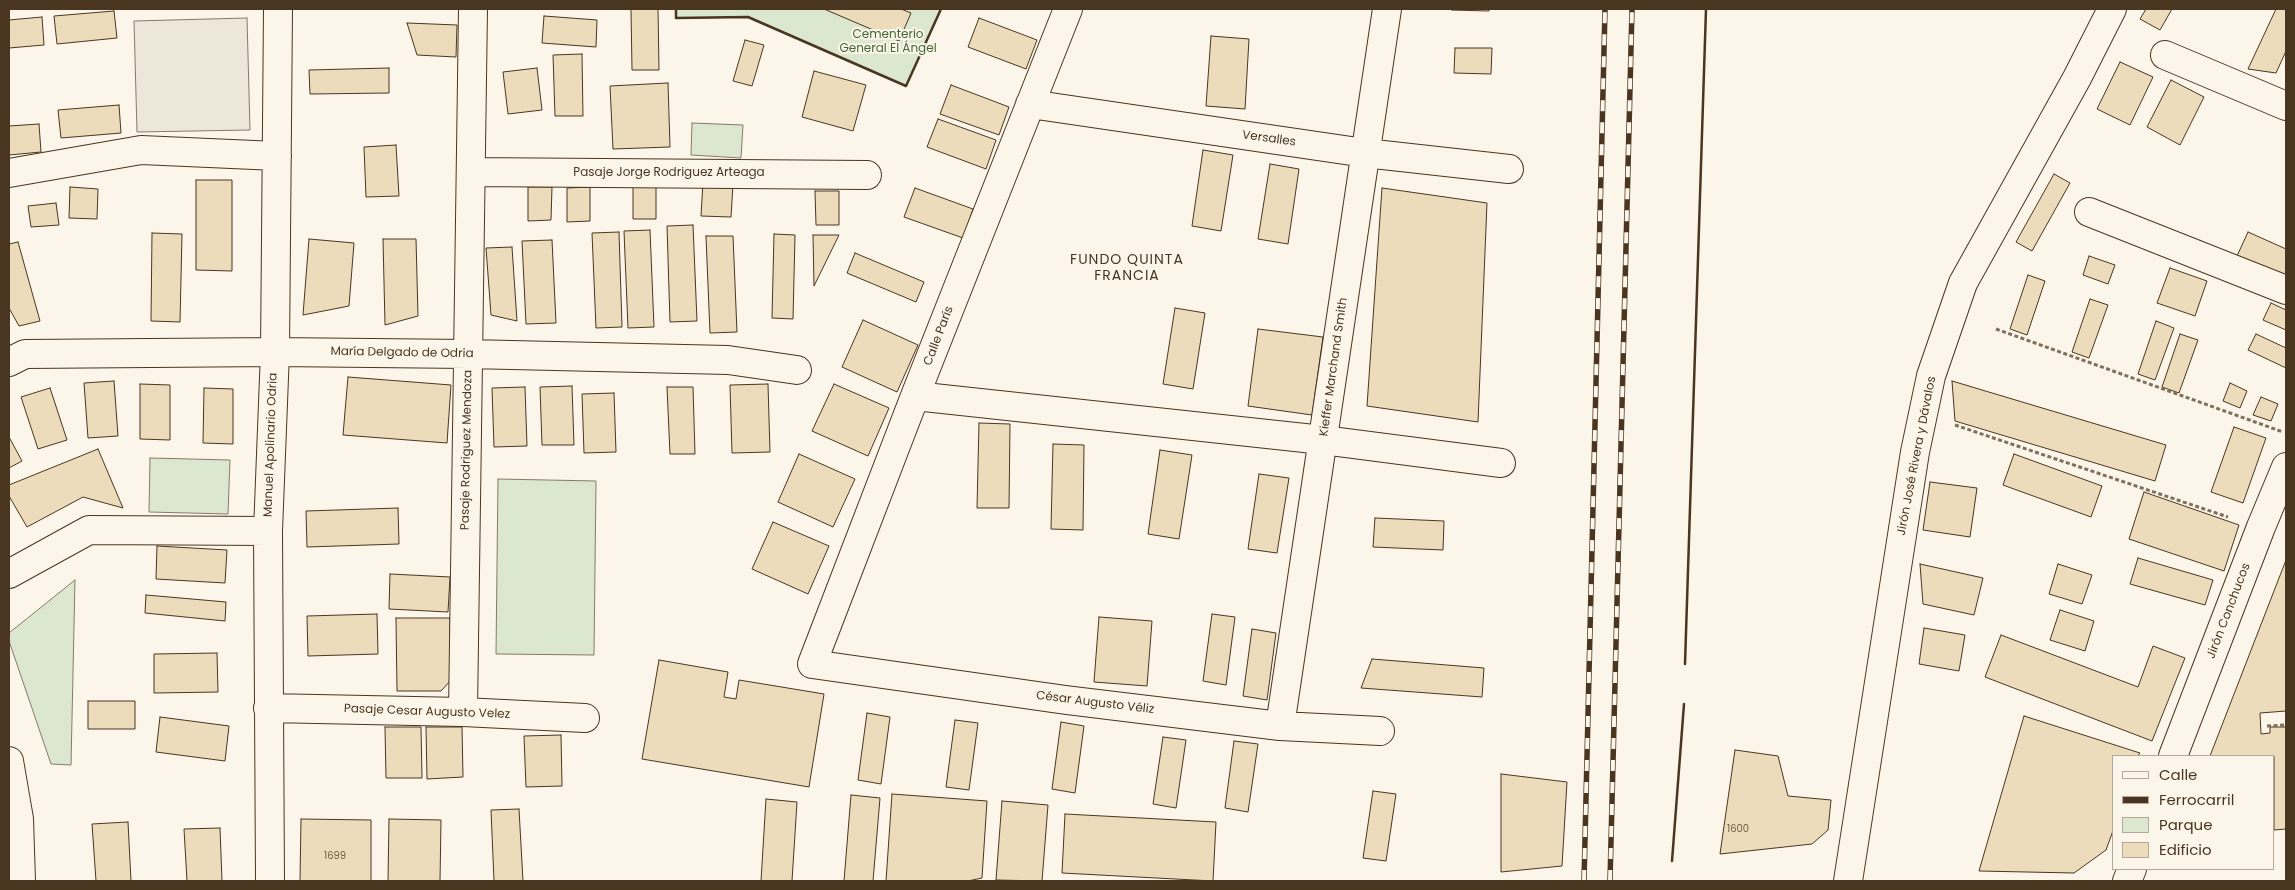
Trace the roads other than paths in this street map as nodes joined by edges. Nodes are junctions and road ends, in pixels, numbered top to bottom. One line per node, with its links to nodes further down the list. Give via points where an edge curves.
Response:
1 (278, 9): 10 (street, Manuel Apolinario Odria)
2 (473, 9): 12 (street, Pasaje Rodriguez Mendoza)
3 (1068, 9): 7 (street, Calle París)
4 (1387, 9): 9 (street, Kieffer Marchand Smith)
5 (2112, 9): 37 (street, Jirón José Rivera y Dávalos, via 1963,283 1931,376 1915,452)
6 (2165, 55): 8 (street)
7 (1030, 104): 9 (street, Versalles); 21 (street, Calle París)
8 (2286, 106)
9 (1365, 153): 11 (street, Versalles); 22 (street, Kieffer Marchand Smith)
10 (277, 156): 13 (street, via 141,150); 17 (street, Manuel Apolinario Odria)
11 (1508, 169)
12 (471, 172): 14 (street, Pasaje Jorge Rodriguez Arteaga); 18 (street, Pasaje Rodriguez Mendoza)
13 (9, 173)
14 (866, 175)
15 (2089, 212): 16 (street)
16 (2286, 290)
17 (275, 352): 18 (street, María Delgado de Odria); 19 (street, María Delgado de Odria, via 25,354); 25 (street, Manuel Apolinario Odria)
18 (468, 354): 20 (street, María Delgado de Odria, via 728,360); 29 (street, Pasaje Rodriguez Mendoza)
19 (9, 362)
20 (797, 370)
21 (915, 396): 22 (street); 27 (street, Calle París)
22 (1323, 440): 23 (street); 31 (street, Kieffer Marchand Smith)
23 (1501, 463)
24 (2286, 467): 33 (street, Jirón Conchucos)
25 (268, 531): 26 (street, via 89,530); 28 (street, Manuel Apolinario Odria)
26 (9, 574)
27 (812, 664): 31 (street, César Augusto Véliz)
28 (268, 708): 29 (street, Pasaje Cesar Augusto Velez); 36 (street, Manuel Apolinario Odria)
29 (463, 712): 30 (street, Pasaje Cesar Augusto Velez)
30 (585, 718)
31 (1280, 726): 32 (street, César Augusto Véliz)
32 (1380, 731)
33 (2173, 755)
34 (9, 761): 35 (street, via 19,818)
35 (22, 881)
36 (270, 881)
37 (1848, 881)

